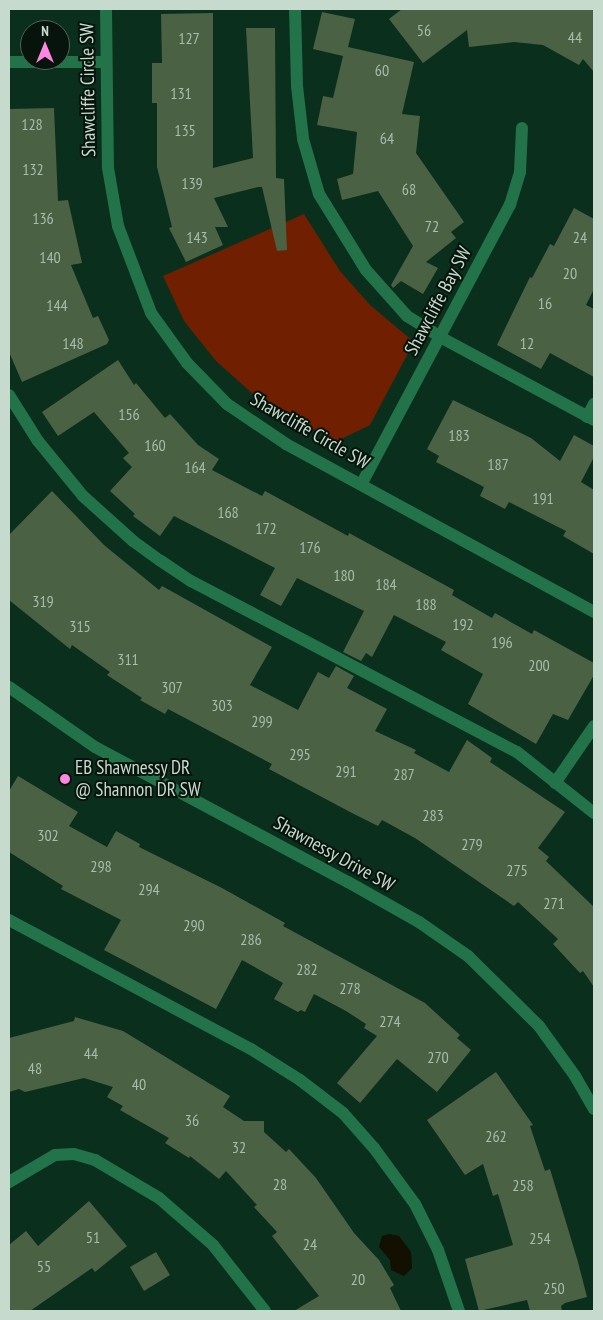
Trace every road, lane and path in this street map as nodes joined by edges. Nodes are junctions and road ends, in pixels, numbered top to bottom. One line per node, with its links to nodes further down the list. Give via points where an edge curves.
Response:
1 (106, 9): 4 (street, Shawcliffe Circle SW)
2 (295, 9): 6 (street, via 297,86 303,139 319,194 366,270 407,316)
3 (9, 62): 4 (street)
4 (106, 62): 10 (street, Shawcliffe Circle SW, via 108,168 112,200 126,254 151,313 187,363 227,404 286,444)
5 (522, 128): 6 (street, Shawcliffe Bay SW, via 520,172 510,205)
6 (440, 337): 9 (street); 10 (street, Shawcliffe Bay SW)
7 (9, 395): 14 (street, via 38,441 83,496 154,556 191,581 517,752)
8 (594, 404): 9 (street)
9 (591, 419)
10 (362, 483): 11 (street, Shawcliffe Circle SW)
11 (594, 612)
12 (9, 687): 17 (street, Shawnessy Drive SW, via 95,746 348,882 419,922 468,956 539,1026 576,1076)
13 (594, 726): 14 (street)
14 (555, 783): 15 (street)
15 (594, 812)
16 (9, 920): 20 (street, via 251,1049 300,1080 343,1113 415,1204 438,1250)
17 (594, 1109)
18 (9, 1182): 19 (street, via 55,1155 74,1154 95,1160 159,1198 214,1245)
19 (265, 1311)
20 (459, 1311)

